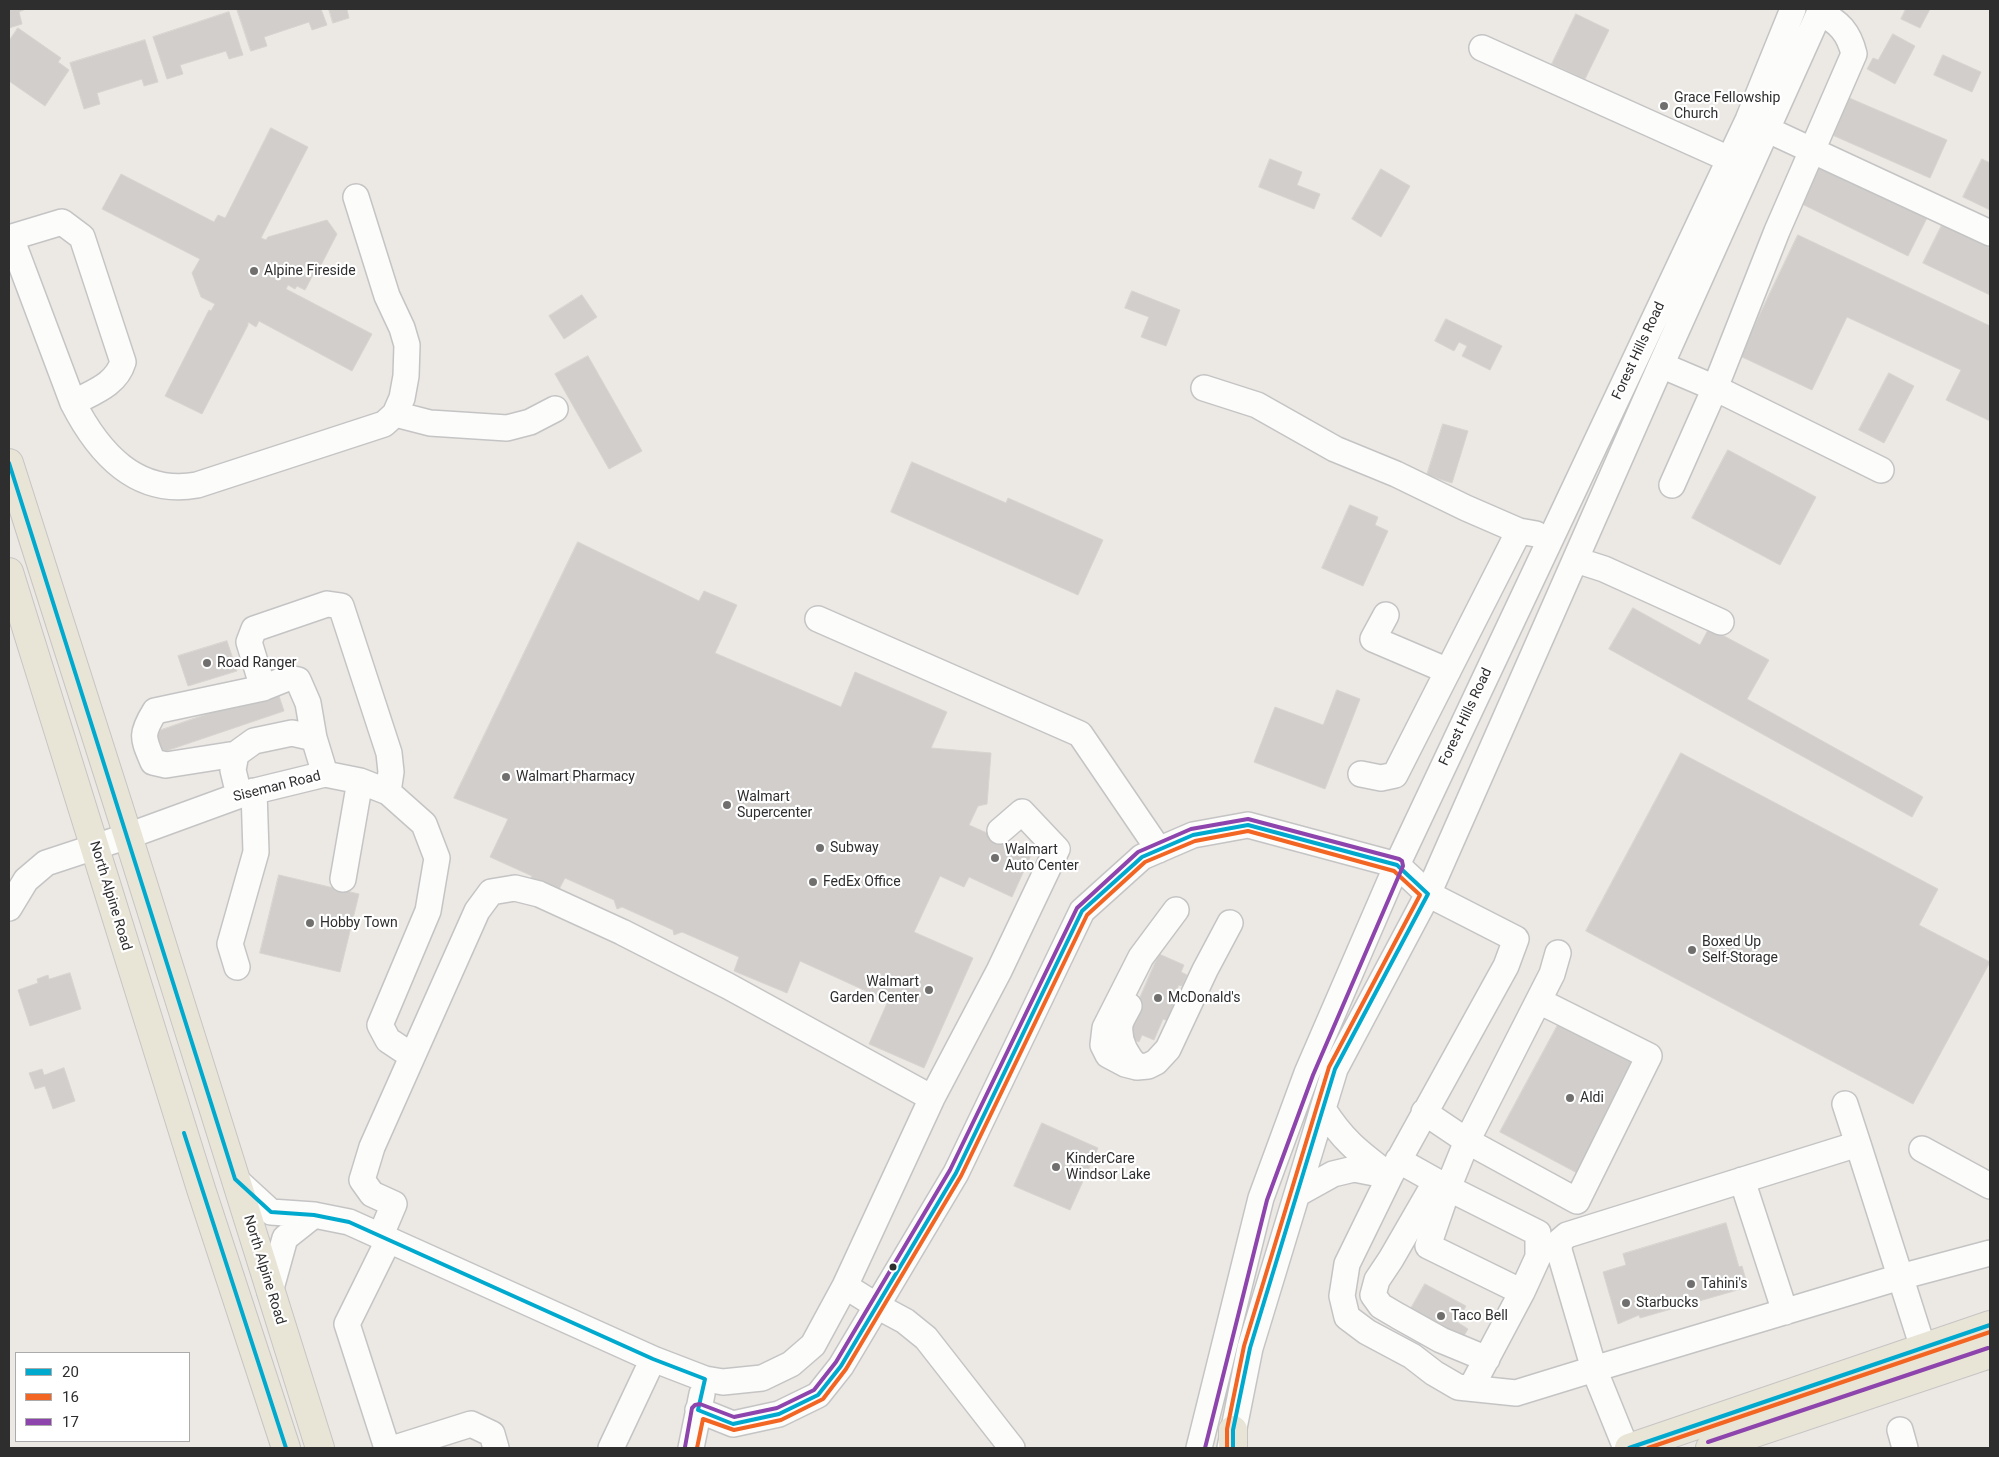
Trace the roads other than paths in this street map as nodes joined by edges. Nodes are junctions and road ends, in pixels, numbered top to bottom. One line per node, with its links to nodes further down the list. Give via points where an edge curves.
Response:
1 (1794, 9): 6 (street, Forest Hills Road)
2 (1820, 11): 4 (street, Forest Hills Road); 5 (street, via 1840,26 1854,54)
3 (1482, 48): 6 (street)
4 (1766, 129): 5 (street); 10 (street, Forest Hills Road)
5 (1812, 150): 8 (street); 12 (street)
6 (1729, 160): 20 (street, Forest Hills Road)
7 (356, 197): 15 (street, via 387,296 407,345 406,376)
8 (1990, 233)
9 (10, 238): 13 (street); 13 (street, via 62,222 82,237 123,362 120,373 111,383)
10 (1661, 365): 12 (street); 21 (street, Forest Hills Road)
11 (1204, 388): 19 (street, via 1257,405 1335,449)
12 (1715, 388): 17 (street); 18 (street)
13 (73, 403): 15 (street, via 83,423 116,463 139,479 181,488 384,424)
14 (554, 409): 15 (street, via 530,422 507,428 430,423)
15 (396, 414)
16 (9, 463): 36 (main road, North Alpine Road)
17 (1881, 470)
18 (1672, 485)
19 (1519, 531): 20 (street); 26 (street)
20 (1551, 538): 39 (street, Forest Hills Road)
21 (1576, 560): 25 (street, via 1604,569); 41 (street, Forest Hills Road)
22 (9, 572): 37 (main road, North Alpine Road)
23 (1386, 615): 26 (street, via 1374,639)
24 (818, 618): 38 (street, via 1080,734)
25 (1721, 622)
26 (1448, 671): 31 (street, via 1394,775 1381,778)
27 (263, 688): 28 (street, via 288,678 298,680 308,703); 29 (street, via 154,712 144,728 145,743 153,762 166,765); 33 (street, via 249,642 254,629 327,604 341,606 389,753)
28 (314, 738): 29 (street, via 292,734 254,741); 30 (street)
29 (236, 754): 34 (street, via 233,770)
30 (325, 774): 32 (street, Siseman Road); 34 (street, Siseman Road)
31 (1362, 774)
32 (360, 781): 33 (street, Siseman Road); 40 (street)
33 (388, 792): 48 (street, Siseman Road, via 424,824 437,858 428,910 380,1025 388,1040)
34 (247, 793): 36 (street, Siseman Road); 46 (street, via 256,852 230,944)
35 (1000, 830): 49 (street, via 1022,812 1057,849 1000,971)
36 (128, 836): 37 (street, Siseman Road); 57 (main road, North Alpine Road)
37 (94, 846): 42 (street, Siseman Road, via 40,867 19,889); 81 (main road, North Alpine Road)
38 (1159, 850): 39 (street, via 1193,835 1248,825); 69 (street, via 1142,858 1082,911 956,1173)
39 (1397, 865): 41 (street); 89 (street, Forest Hills Road, via 1307,1073 1261,1198)
40 (343, 879)
41 (1428, 894): 51 (street, Forest Hills Road, via 1335,1069); 52 (street, via 1516,938 1506,966)
42 (9, 908)
43 (1176, 910): 44 (street, via 1141,957 1106,1028 1103,1045 1108,1055 1125,1064 1148,1066 1168,1049)
44 (1230, 923)
45 (1558, 953): 47 (street, via 1552,974)
46 (237, 967)
47 (1538, 1001): 53 (street); 53 (street, via 1649,1056 1577,1201)
48 (412, 1056): 49 (street, via 477,911 491,892 515,888 539,894 631,936); 63 (street, via 372,1147 362,1180 372,1194 394,1204)
49 (932, 1098): 66 (street)
50 (1845, 1104): 54 (street)
51 (1323, 1109): 56 (street, via 1353,1148); 61 (street, Forest Hills Road)
52 (1424, 1112): 53 (street); 56 (street)
53 (1467, 1141): 59 (street)
54 (1858, 1144): 58 (street); 65 (street)
55 (1922, 1149): 60 (street)
56 (1394, 1168): 59 (street); 61 (street, via 1354,1169 1333,1174); 78 (street, via 1347,1264 1342,1296 1347,1317 1366,1332 1412,1356 1458,1387)
57 (235, 1179): 62 (street, via 271,1212); 67 (main road, North Alpine Road)
58 (1742, 1180): 70 (street); 76 (street, via 1567,1235 1560,1241 1559,1250)
59 (1442, 1184): 68 (street, via 1428,1246); 68 (street, via 1538,1233 1538,1258); 75 (street, via 1377,1280 1373,1295 1381,1306 1398,1316 1441,1340)
60 (1990, 1186)
61 (1297, 1194): 80 (street, Forest Hills Road, via 1250,1348)
62 (314, 1215): 63 (street, via 349,1222); 67 (street, via 285,1238)
63 (384, 1239): 74 (street); 83 (street, via 347,1324)
64 (1990, 1253): 65 (street)
65 (1900, 1277): 70 (street); 72 (street)
66 (845, 1286): 69 (street); 77 (street, via 814,1345 791,1364 762,1378 723,1382)
67 (270, 1292): 82 (main road, North Alpine Road)
68 (1522, 1292): 75 (street)
69 (877, 1306): 79 (street, via 841,1366 818,1395 779,1414 733,1424); 88 (street, via 905,1321 926,1338)
70 (1785, 1312): 76 (street)
71 (1990, 1326): 72 (main road)
72 (1923, 1348): 90 (main road)
73 (1990, 1354): 91 (main road)
74 (653, 1359): 77 (street); 86 (street)
75 (1487, 1359): 78 (street)
76 (1594, 1368): 78 (street, via 1516,1394); 90 (street)
77 (705, 1379): 79 (street)
78 (1471, 1388)
79 (698, 1410): 87 (street)
80 (1232, 1442)
81 (286, 1448)
82 (320, 1448)
83 (387, 1448)
84 (395, 1448): 85 (street, via 471,1424 492,1434)
85 (496, 1448)
86 (611, 1448)
87 (691, 1448)
88 (1012, 1448)
89 (1199, 1448)
90 (1628, 1448)
91 (1710, 1448)

